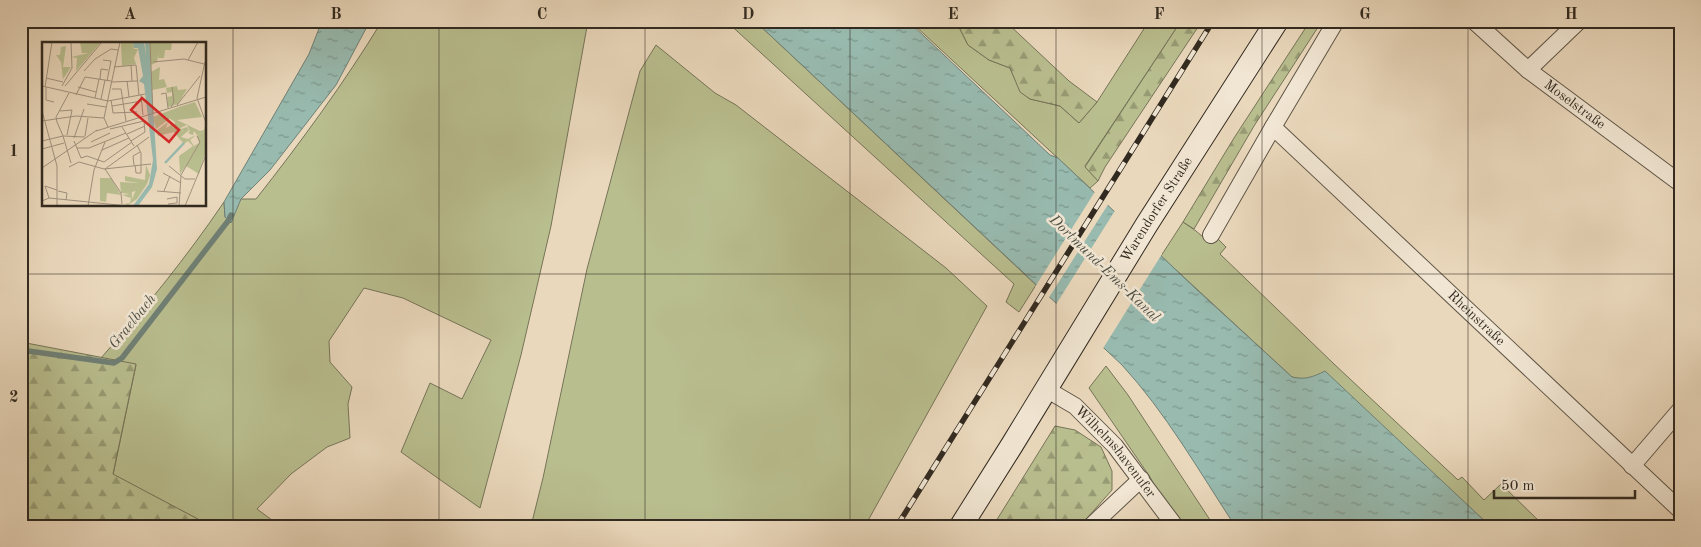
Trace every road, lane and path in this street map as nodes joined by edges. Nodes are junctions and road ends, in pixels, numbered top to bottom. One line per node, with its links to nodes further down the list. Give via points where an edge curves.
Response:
1 (1277, 21): 9 (main road, Warendorfer Straße)
2 (1336, 21): 6 (street)
3 (1474, 21): 5 (street, Moselstraße)
4 (1579, 21): 5 (street)
5 (1528, 70): 7 (street, Moselstraße)
6 (1272, 127): 8 (street); 11 (street, Rheinstraße)
7 (1680, 183)
8 (1211, 235)
9 (1046, 389): 12 (street, Wilhelmshavenufer, via 1075,406 1115,446); 14 (main road, Warendorfer Straße)
10 (1680, 410): 11 (street)
11 (1632, 466): 13 (street, Rheinstraße)
12 (1141, 480): 15 (street); 16 (street, Wilhelmshavenufer)
13 (1680, 510)
14 (961, 526)
15 (1091, 526)
16 (1175, 526)

